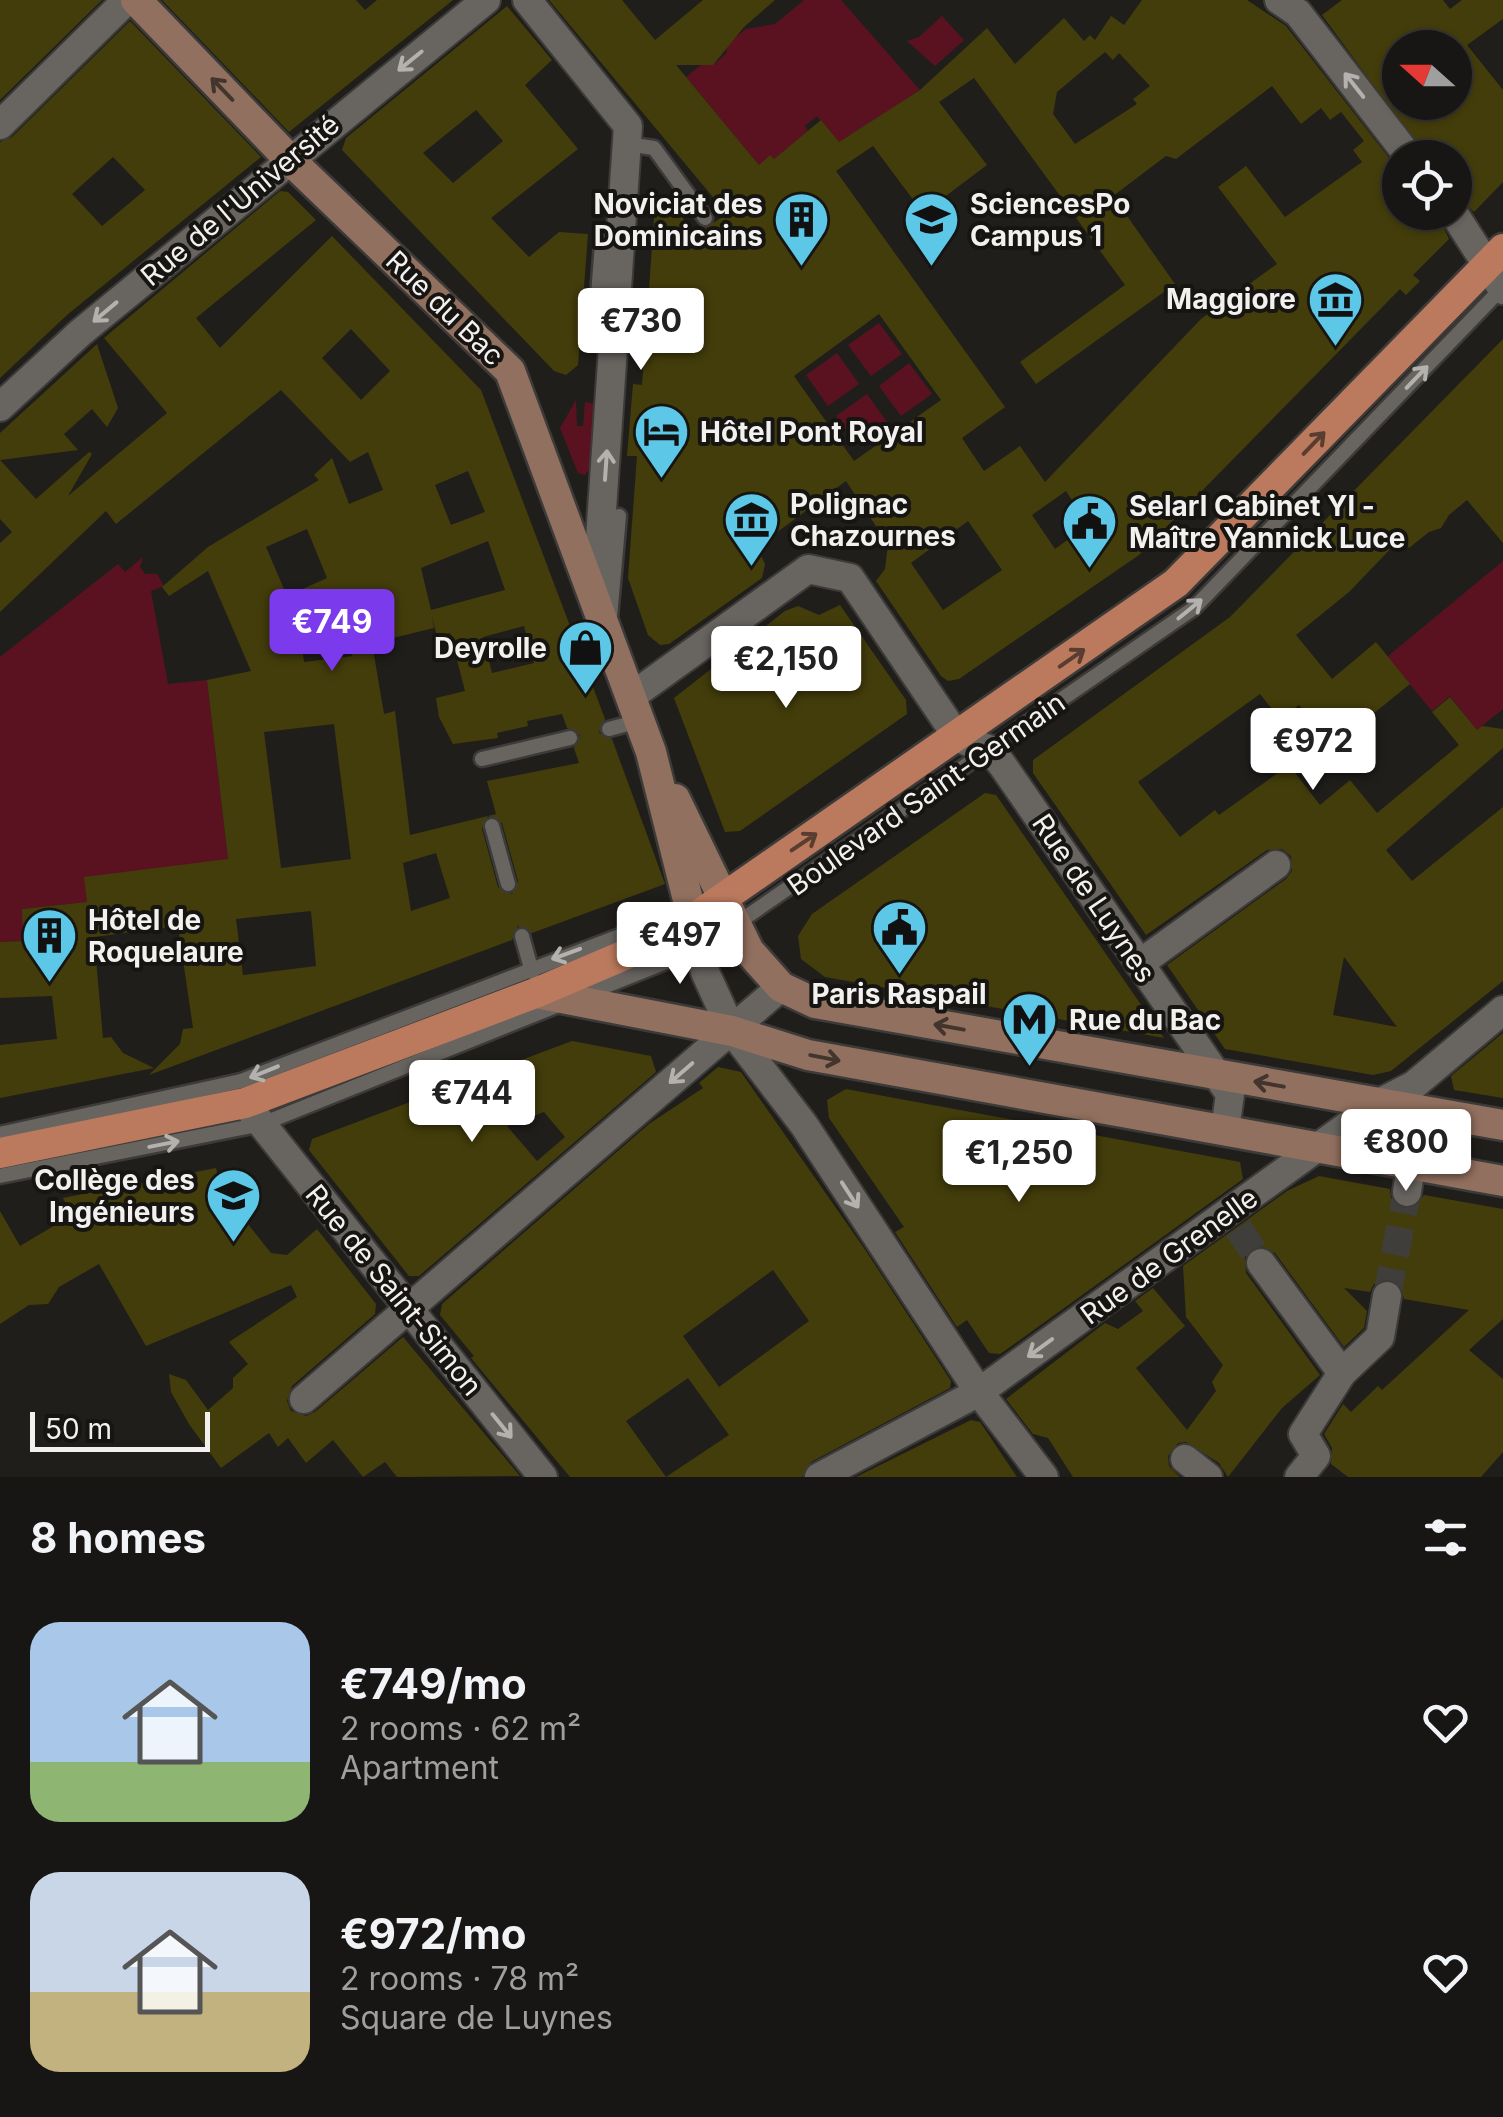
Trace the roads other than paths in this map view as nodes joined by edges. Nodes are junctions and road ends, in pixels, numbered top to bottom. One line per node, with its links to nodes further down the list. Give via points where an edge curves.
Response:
1 (126, 0): 6 (street)
2 (136, 0): 9 (main road, Rue du Bac, one-way to 2)
3 (486, 0): 9 (street, Rue de l'Université, one-way to 9)
4 (527, 0): 8 (street, via 628,126)
5 (1298, 4): 7 (street, one-way to 5)
6 (0, 125)
7 (1397, 140)
8 (627, 144): 10 (lane, via 654,148); 11 (street)
9 (289, 159): 15 (street, Rue de l'Université, one-way to 15); 17 (main road, Rue du Bac, via 510,371)
10 (704, 218)
11 (621, 227): 14 (lane, via 602,244); 17 (street, one-way to 11)
12 (1466, 230): 13 (street)
13 (1500, 276): 22 (main road, Boulevard Saint-Germain, one-way to 13, via 1176,583); 23 (lane, Boulevard Saint-Germain, one-way to 13, via 1194,608)
14 (596, 320)
15 (0, 406)
16 (619, 516): 18 (lane)
17 (596, 598): 18 (main road, Rue du Bac)
18 (608, 632): 19 (main road, Rue du Bac)
19 (636, 708): 20 (lane); 22 (street, via 808,569 850,578); 24 (main road, Rue du Bac)
20 (608, 729)
21 (570, 738): 25 (lane)
22 (958, 738): 23 (street); 29 (main road, Boulevard Saint-Germain, one-way to 22)
23 (991, 750): 29 (lane, Boulevard Saint-Germain); 32 (street, Rue de Luynes)
24 (651, 752): 29 (main road, Rue du Bac); 30 (main road, Rue du Bac)
25 (482, 759)
26 (492, 826): 28 (lane)
27 (1276, 864): 32 (street)
28 (508, 884)
29 (730, 911): 30 (main road, Boulevard Saint-Germain); 34 (main road, Rue du Bac, via 749,951)
30 (694, 924): 33 (main road, Boulevard Saint-Germain); 35 (lane, Boulevard Saint-Germain); 37 (street, Rue du Bac)
31 (522, 936): 33 (lane)
32 (1139, 964): 38 (street, Rue de Luynes)
33 (535, 984): 35 (main road); 40 (main road, Boulevard Saint-Germain); 43 (lane, Boulevard Saint-Germain, one-way to 43, via 241,1081)
34 (780, 986): 37 (street); 38 (main road, one-way to 34, via 815,1002)
35 (569, 1000): 37 (main road); 40 (lane, Boulevard Saint-Germain)
36 (1503, 1010): 39 (street, Rue de Grenelle, via 1414,1085)
37 (732, 1031): 42 (main road, one-way to 42, via 808,1055); 50 (street, one-way to 50); 52 (street, Rue du Bac, one-way to 52, via 804,1126)
38 (1215, 1075): 39 (main road, one-way to 38); 42 (street, Rue de Luynes, via 1230,1094)
39 (1379, 1103): 41 (main road); 44 (street, Rue de Grenelle)
40 (254, 1114): 45 (main road, Boulevard Saint-Germain); 46 (lane, Boulevard Saint-Germain, one-way to 40); 50 (street, Rue de Saint-Simon)
41 (1503, 1125)
42 (1225, 1130): 44 (main road)
43 (0, 1134)
44 (1319, 1149): 47 (main road, via 1409,1178); 52 (street, Rue de Grenelle, one-way to 52, via 1234,1220)
45 (0, 1153)
46 (0, 1176)
47 (1503, 1181)
48 (1262, 1263): 51 (street)
49 (1388, 1296): 51 (street, via 1380,1337)
50 (409, 1308): 53 (street); 55 (street, Rue de Saint-Simon, one-way to 55)
51 (1342, 1373): 59 (street, via 1304,1434 1316,1456)
52 (979, 1392): 56 (street, Rue de Grenelle); 57 (street, Rue du Bac)
53 (304, 1399)
54 (1185, 1459): 58 (street)
55 (543, 1477)
56 (819, 1477)
57 (1044, 1477)
58 (1208, 1477)
59 (1299, 1477)

